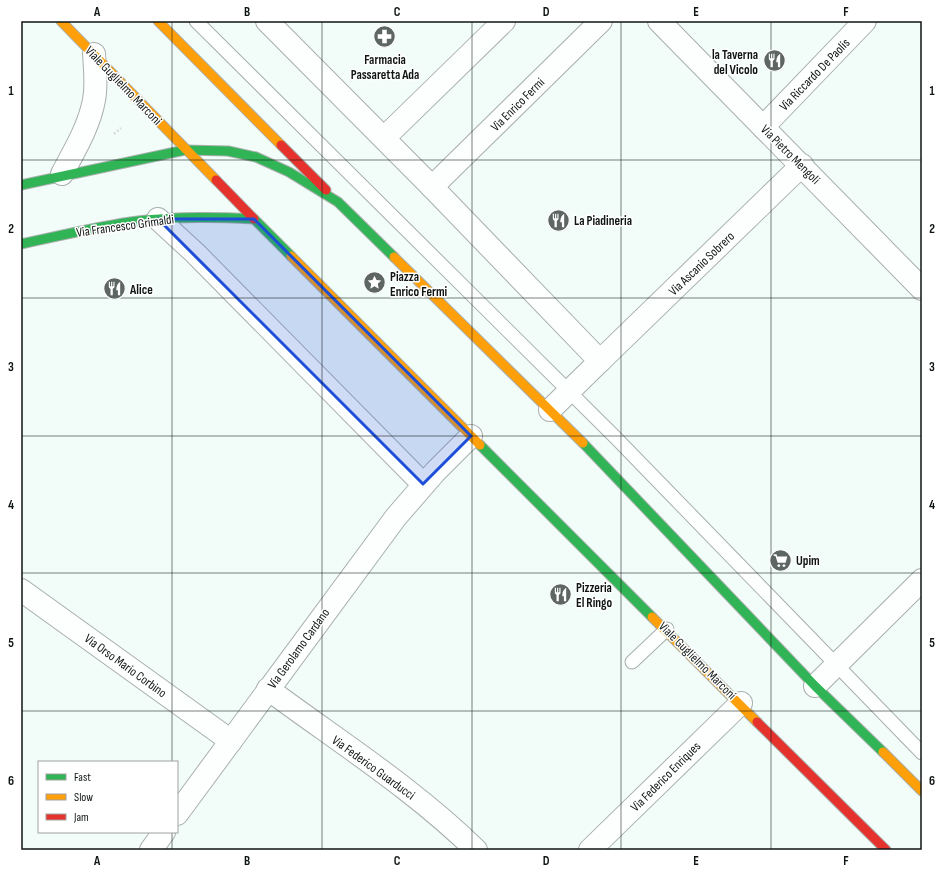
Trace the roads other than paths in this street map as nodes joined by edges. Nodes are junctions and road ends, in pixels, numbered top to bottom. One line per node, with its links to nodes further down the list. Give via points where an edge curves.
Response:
1 (61, 21): 9 (main road, Viale Guglielmo Marconi)
2 (196, 21): 23 (lane)
3 (267, 21): 11 (street)
4 (504, 21): 11 (street)
5 (601, 21): 16 (street, Via Enrico Fermi)
6 (659, 21): 10 (street, Via Pietro Mengoli)
7 (865, 21): 10 (street, Via Riccardo De Paolis)
8 (165, 23): 17 (main road)
9 (94, 54): 12 (main road, Viale Guglielmo Marconi); 14 (street, via 94,101 87,123)
10 (763, 127): 13 (street, Via Pietro Mengoli)
11 (384, 138): 16 (street)
12 (185, 150): 14 (main road); 17 (main road, via 228,151 256,157 289,172); 19 (main road)
13 (802, 165): 21 (street, Via Pietro Mengoli); 22 (street, Via Ascanio Sobrero)
14 (62, 174): 15 (main road)
15 (21, 185)
16 (432, 187): 22 (street)
17 (338, 202): 24 (main road)
18 (158, 219): 19 (main road, Via Francesco Grimaldi); 20 (main road, Via Francesco Grimaldi, via 90,228); 26 (street)
19 (254, 219): 25 (main road)
20 (21, 244)
21 (922, 288)
22 (600, 361): 23 (street)
23 (575, 398): 24 (street); 31 (lane)
24 (556, 416): 32 (main road)
25 (471, 436): 26 (street); 29 (main road, Viale Guglielmo Marconi)
26 (423, 484): 33 (street, Via Gerolamo Cardano)
27 (922, 580): 31 (street)
28 (21, 590): 35 (street, Via Orso Mario Corbino)
29 (667, 629): 30 (lane); 34 (main road, Viale Guglielmo Marconi)
30 (632, 662)
31 (836, 665): 32 (street); 36 (lane)
32 (815, 686): 37 (main road)
33 (268, 689): 35 (street, Via Gerolamo Cardano); 41 (street, Via Federico Guarducci, via 405,790)
34 (741, 703): 42 (street, Via Federico Enriques); 43 (main road, Viale Guglielmo Marconi)
35 (231, 741): 38 (street, Via Gerolamo Cardano)
36 (922, 753)
37 (922, 792)
38 (178, 813)
39 (163, 833): 40 (street)
40 (151, 850)
41 (476, 850)
42 (590, 850)
43 (886, 850)

